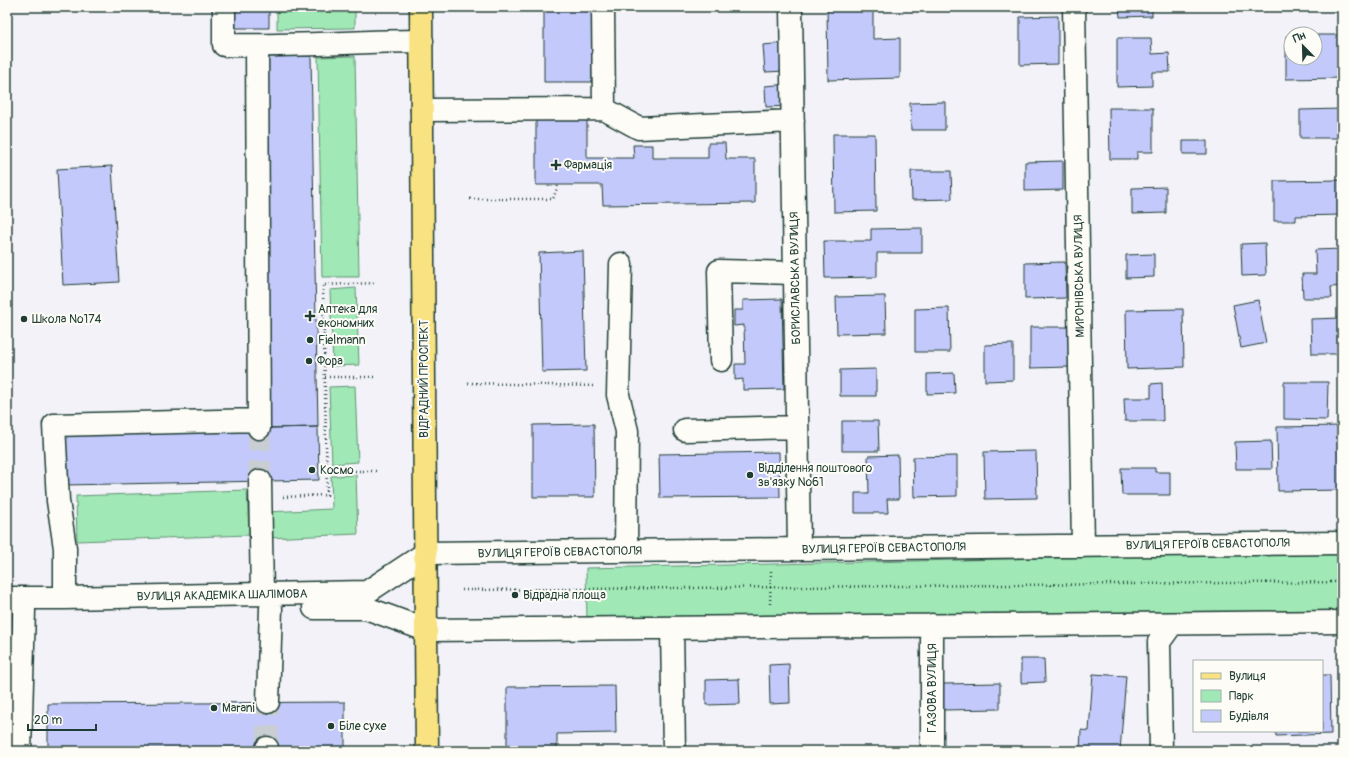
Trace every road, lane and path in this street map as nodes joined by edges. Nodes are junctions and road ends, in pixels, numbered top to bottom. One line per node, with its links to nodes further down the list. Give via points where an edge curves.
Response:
1 (224, 7): 7 (street, via 224,45)
2 (421, 7): 6 (main road, ВІДРАДНИЙ ПРОСПЕКТ)
3 (603, 7): 8 (street)
4 (791, 7): 10 (street, БОРИСЛАВСЬКА ВУЛИЦЯ)
5 (1074, 7): 27 (street, МИРОНІВСЬКА ВУЛИЦЯ)
6 (422, 41): 7 (street); 9 (main road, ВІДРАДНИЙ ПРОСПЕКТ)
7 (257, 46): 35 (street, via 259,424 54,424 58,501 65,548)
8 (604, 109): 9 (street); 10 (street, via 639,128)
9 (422, 110): 31 (main road, ВІДРАДНИЙ ПРОСПЕКТ)
10 (793, 121): 14 (street, БОРИСЛАВСЬКА ВУЛИЦЯ)
11 (558, 185): 12 (path, via 553,199)
12 (470, 199)
13 (621, 264): 20 (street)
14 (795, 273): 16 (street, via 719,271); 21 (street, БОРИСЛАВСЬКА ВУЛИЦЯ)
15 (375, 283): 17 (path, via 323,285)
16 (721, 360)
17 (325, 377): 18 (path); 23 (path)
18 (376, 377)
19 (468, 384): 20 (path)
20 (618, 387): 30 (street, via 626,431)
21 (797, 428): 22 (street); 28 (street, БОРИСЛАВСЬКА ВУЛИЦЯ)
22 (685, 430)
23 (327, 471): 24 (path); 25 (path, via 327,495)
24 (376, 471)
25 (260, 489): 36 (street)
26 (1342, 542): 27 (street, ВУЛИЦЯ ГЕРОЇВ СЕВАСТОПОЛЯ)
27 (1083, 546): 28 (street, ВУЛИЦЯ ГЕРОЇВ СЕВАСТОПОЛЯ)
28 (799, 549): 29 (street, ВУЛИЦЯ ГЕРОЇВ СЕВАСТОПОЛЯ)
29 (772, 550): 30 (street, ВУЛИЦЯ ГЕРОЇВ СЕВАСТОПОЛЯ); 33 (path)
30 (626, 551): 31 (street, ВУЛИЦЯ ГЕРОЇВ СЕВАСТОПОЛЯ)
31 (426, 554): 36 (street, ВУЛИЦЯ АКАДЕМІКА ШАЛІМОВА, via 367,592); 43 (main road, ВІДРАДНИЙ ПРОСПЕКТ)
32 (1342, 582): 33 (path)
33 (770, 587): 34 (path); 41 (path)
34 (462, 590)
35 (65, 598): 36 (street, ВУЛИЦЯ АКАДЕМІКА ШАЛІМОВА); 37 (street, ВУЛИЦЯ АКАДЕМІКА ШАЛІМОВА)
36 (266, 601): 37 (street, ВУЛИЦЯ АКАДЕМІКА ШАЛІМОВА); 43 (street, ВУЛИЦЯ АКАДЕМІКА ШАЛІМОВА, via 366,608); 44 (street)
37 (13, 606): 45 (street)
38 (1342, 622): 39 (street)
39 (1172, 624): 40 (street); 49 (street, via 1159,642)
40 (932, 625): 41 (street); 48 (street, ГАЗОВА ВУЛИЦЯ)
41 (770, 626): 42 (street)
42 (672, 628): 43 (street); 47 (street)
43 (426, 630): 46 (main road, ВІДРАДНИЙ ПРОСПЕКТ)
44 (268, 702)
45 (20, 751)
46 (427, 751)
47 (674, 751)
48 (932, 751)
49 (1161, 751)

